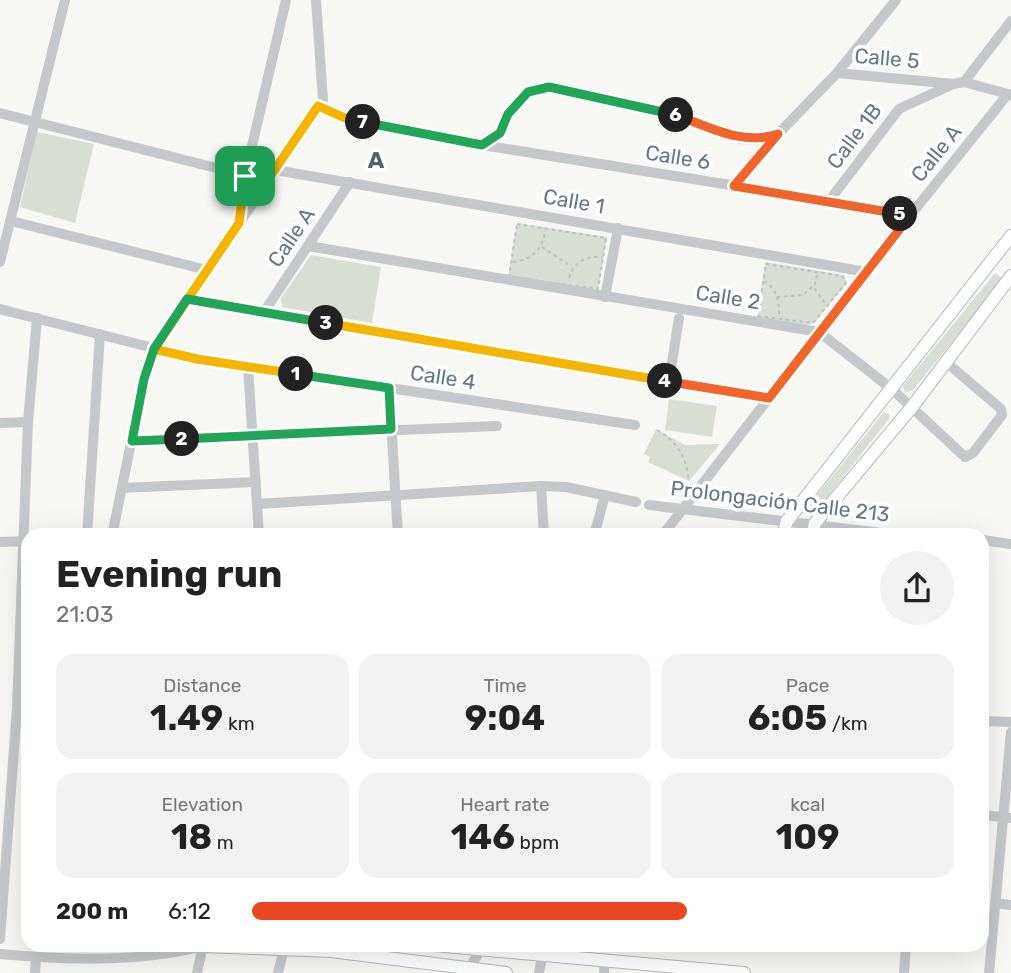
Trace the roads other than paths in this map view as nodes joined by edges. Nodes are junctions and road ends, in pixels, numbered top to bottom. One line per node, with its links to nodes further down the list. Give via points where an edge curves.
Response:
1 (65, 0): 11 (street)
2 (286, 0): 15 (street)
3 (316, 0): 9 (street, via 323,100)
4 (896, 0): 6 (street)
5 (1011, 21): 7 (street)
6 (837, 73): 7 (street, Calle 5); 12 (street, Calle 5)
7 (959, 83): 8 (street, Calle 5); 19 (street, Calle 1B, via 899,109)
8 (1010, 95): 20 (street, Calle A)
9 (318, 106): 13 (street, via 345,118); 14 (street)
10 (0, 113): 11 (street)
11 (36, 122): 15 (street); 21 (street)
12 (778, 134): 13 (street, via 760,140 740,139 674,114 549,87 528,92 508,114 500,133); 18 (street, Calle 5)
13 (482, 145): 18 (street, Calle 6)
14 (275, 170): 16 (street); 17 (street, Calle 1)
15 (245, 176): 16 (street); 22 (street)
16 (267, 181): 22 (street)
17 (350, 182): 23 (street, Calle 1); 25 (street, Calle A)
18 (734, 186): 19 (street, Calle 6)
19 (829, 201): 20 (street, Calle 6)
20 (909, 217): 28 (street, Calle A)
21 (10, 221): 26 (street); 27 (street)
22 (239, 223): 27 (street)
23 (618, 228): 28 (street, Calle 1); 30 (street)
24 (1011, 236): 43 (street)
25 (308, 246): 30 (street, Calle 2); 33 (street, Calle A)
26 (0, 262)
27 (207, 270): 31 (street)
28 (867, 272): 36 (street, Calle A)
29 (1011, 276): 39 (street)
30 (605, 297): 36 (street, Calle 2)
31 (187, 299): 33 (street); 38 (street)
32 (0, 309): 34 (street, Calle 4)
33 (264, 312): 44 (street)
34 (37, 318): 37 (street, Calle 4); 46 (street)
35 (679, 318): 41 (street)
36 (819, 332): 43 (street, Calle 2); 44 (street, Calle A)
37 (100, 334): 38 (street, Calle 4); 64 (street)
38 (154, 349): 40 (street, Calle 4); 52 (street)
39 (946, 362): 45 (street); 45 (street, Calle 2, via 1001,409 1002,415 965,457)
40 (248, 367): 42 (street, Calle 4); 51 (street)
41 (670, 375)
42 (389, 388): 48 (street, Calle 4); 50 (street)
43 (892, 390): 45 (street, Calle 2); 62 (street)
44 (769, 398): 61 (street, Calle A)
45 (912, 407): 73 (street)
46 (28, 422): 47 (street); 63 (street)
47 (0, 423)
48 (635, 425)
49 (497, 426): 50 (street)
50 (391, 429): 51 (street); 56 (street)
51 (252, 436): 52 (street); 53 (street)
52 (132, 441): 55 (street)
53 (256, 482): 55 (street); 59 (street)
54 (541, 486): 56 (street); 57 (street); 68 (street)
55 (122, 488): 65 (street)
56 (395, 495): 59 (street); 67 (street)
57 (605, 495): 58 (street); 69 (street)
58 (636, 502)
59 (258, 504): 66 (street)
60 (649, 505): 61 (street, Prolongación Calle 213)
61 (681, 508): 62 (street, Prolongación Calle 213); 70 (street, Calle A)
62 (787, 521): 71 (street); 72 (street, Prolongación Calle 213)
63 (25, 528)
64 (88, 528)
65 (114, 528)
66 (259, 528)
67 (397, 528)
68 (544, 528)
69 (596, 528)
70 (667, 528)
71 (785, 528)
72 (810, 528)
73 (814, 528)
74 (0, 541): 75 (street)
75 (21, 541)
76 (989, 542): 77 (street)
77 (1011, 544)
78 (21, 624): 86 (street)
79 (989, 721): 80 (street)
80 (1011, 722)
81 (1011, 732): 83 (street)
82 (989, 816): 83 (street)
83 (1007, 817): 84 (street)
84 (995, 903): 85 (street); 113 (street)
85 (1011, 905)
86 (0, 939)
87 (60, 952): 99 (street)
88 (75, 952): 101 (street)
89 (138, 952): 101 (street)
90 (179, 952): 101 (street)
91 (201, 952): 107 (street)
92 (284, 952): 108 (street)
93 (338, 952): 105 (street)
94 (479, 952): 105 (street)
95 (513, 952): 100 (street)
96 (565, 952): 102 (street)
97 (906, 952): 112 (street)
98 (0, 954): 99 (street)
99 (36, 957): 106 (street)
100 (542, 957): 102 (street); 110 (street)
101 (138, 958)
102 (562, 958): 103 (street)
103 (604, 967): 104 (street)
104 (686, 970): 111 (street)
105 (467, 971): 109 (street)
106 (35, 973)
107 (197, 973)
108 (278, 973)
109 (506, 973)
110 (539, 973)
111 (744, 973)
112 (904, 973)
113 (989, 973)

